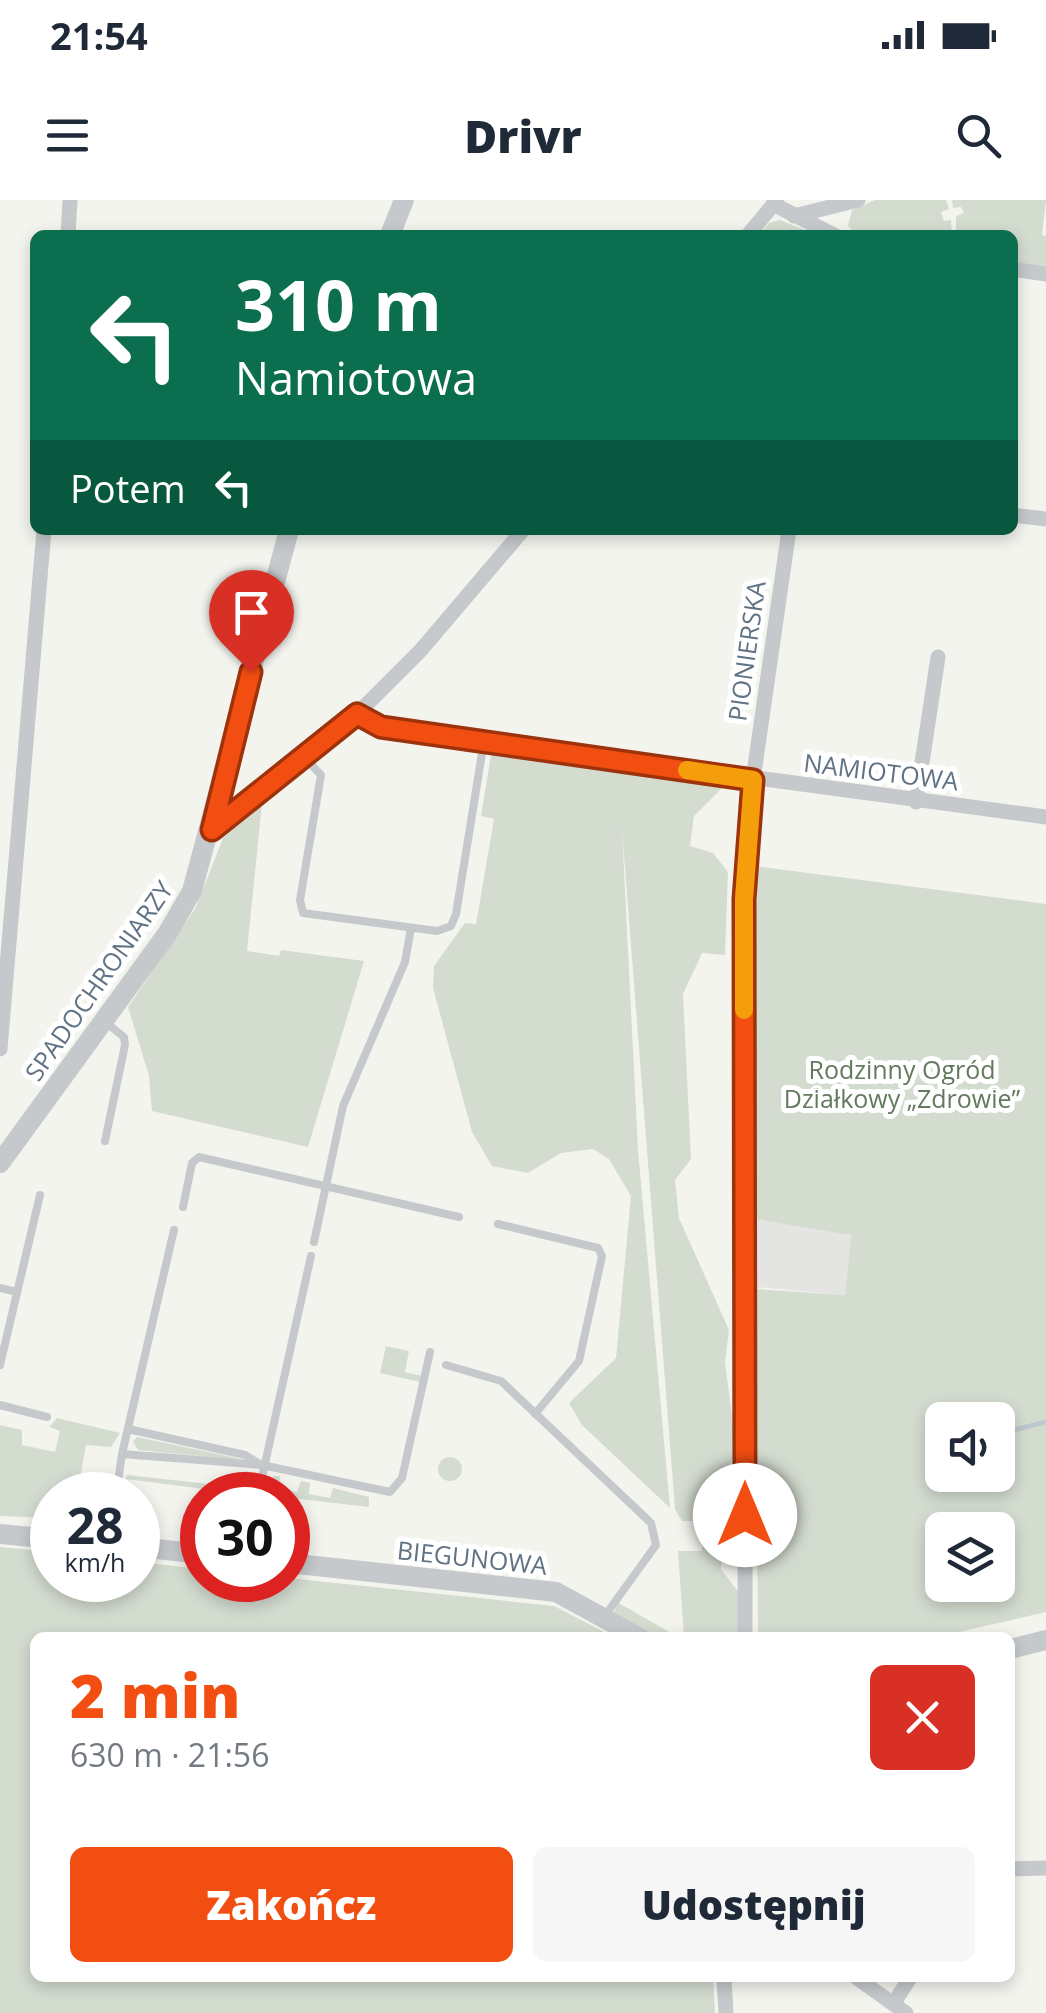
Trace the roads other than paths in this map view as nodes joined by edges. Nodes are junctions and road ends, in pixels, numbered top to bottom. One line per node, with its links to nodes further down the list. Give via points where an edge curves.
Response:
1 (70, 200): 6 (street)
2 (404, 200): 7 (street)
3 (858, 200): 5 (street)
4 (775, 202): 5 (street); 8 (street)
5 (794, 216): 9 (street)
6 (68, 230)
7 (392, 230)
8 (752, 230)
9 (823, 230)
10 (1018, 270): 11 (street)
11 (1046, 274)
12 (1018, 516): 13 (street)
13 (1046, 520)
14 (44, 535): 28 (street)
15 (288, 535): 25 (street, SPADOCHRONIARZY)
16 (519, 535): 19 (street)
17 (788, 535): 22 (street, PIONIERSKA)
18 (938, 657): 23 (street)
19 (357, 714): 20 (street, NAMIOTOWA, via 381,727); 21 (street)
20 (484, 742): 22 (street, NAMIOTOWA); 26 (lane, via 454,920 446,930)
21 (302, 756): 25 (street); 26 (lane, via 321,776 300,909)
22 (753, 780): 23 (street, NAMIOTOWA); 57 (street, PIONIERSKA, via 744,899)
23 (916, 802): 24 (street, NAMIOTOWA)
24 (1046, 818)
25 (212, 830): 27 (street, SPADOCHRONIARZY, via 180,914)
26 (411, 928): 31 (lane, via 405,962 342,1106)
27 (104, 1022): 29 (lane, via 126,1045); 30 (street, SPADOCHRONIARZY)
28 (0, 1049)
29 (105, 1141)
30 (3, 1150)
31 (325, 1187): 33 (lane, via 199,1157); 34 (lane); 37 (lane)
32 (40, 1196): 40 (lane)
33 (183, 1207)
34 (460, 1217)
35 (498, 1224): 45 (lane, via 598,1248 603,1262 578,1361)
36 (174, 1230): 47 (lane)
37 (314, 1242)
38 (310, 1256): 49 (lane)
39 (0, 1288): 40 (lane)
40 (17, 1292): 42 (lane)
41 (430, 1352): 49 (lane, via 395,1489)
42 (0, 1364)
43 (446, 1366): 45 (lane, via 500,1381)
44 (0, 1405): 46 (lane)
45 (534, 1414): 55 (lane, via 657,1534 656,1545)
46 (47, 1417)
47 (128, 1429): 48 (lane); 49 (lane)
48 (122, 1454): 49 (lane); 50 (lane)
49 (262, 1465): 51 (lane)
50 (119, 1472)
51 (261, 1472)
52 (0, 1534): 53 (street)
53 (30, 1537)
54 (310, 1565): 55 (street, BIEGUNOWA, via 551,1592)
55 (604, 1616): 56 (street, BIEGUNOWA)
56 (630, 1632)
57 (745, 1632)
58 (1046, 1640): 59 (street)
59 (1015, 1648)
60 (1046, 1868): 61 (street)
61 (1015, 1869)
62 (724, 1982): 66 (street)
63 (863, 1982): 65 (street)
64 (909, 1982): 65 (street)
65 (900, 2009)
66 (726, 2013)

